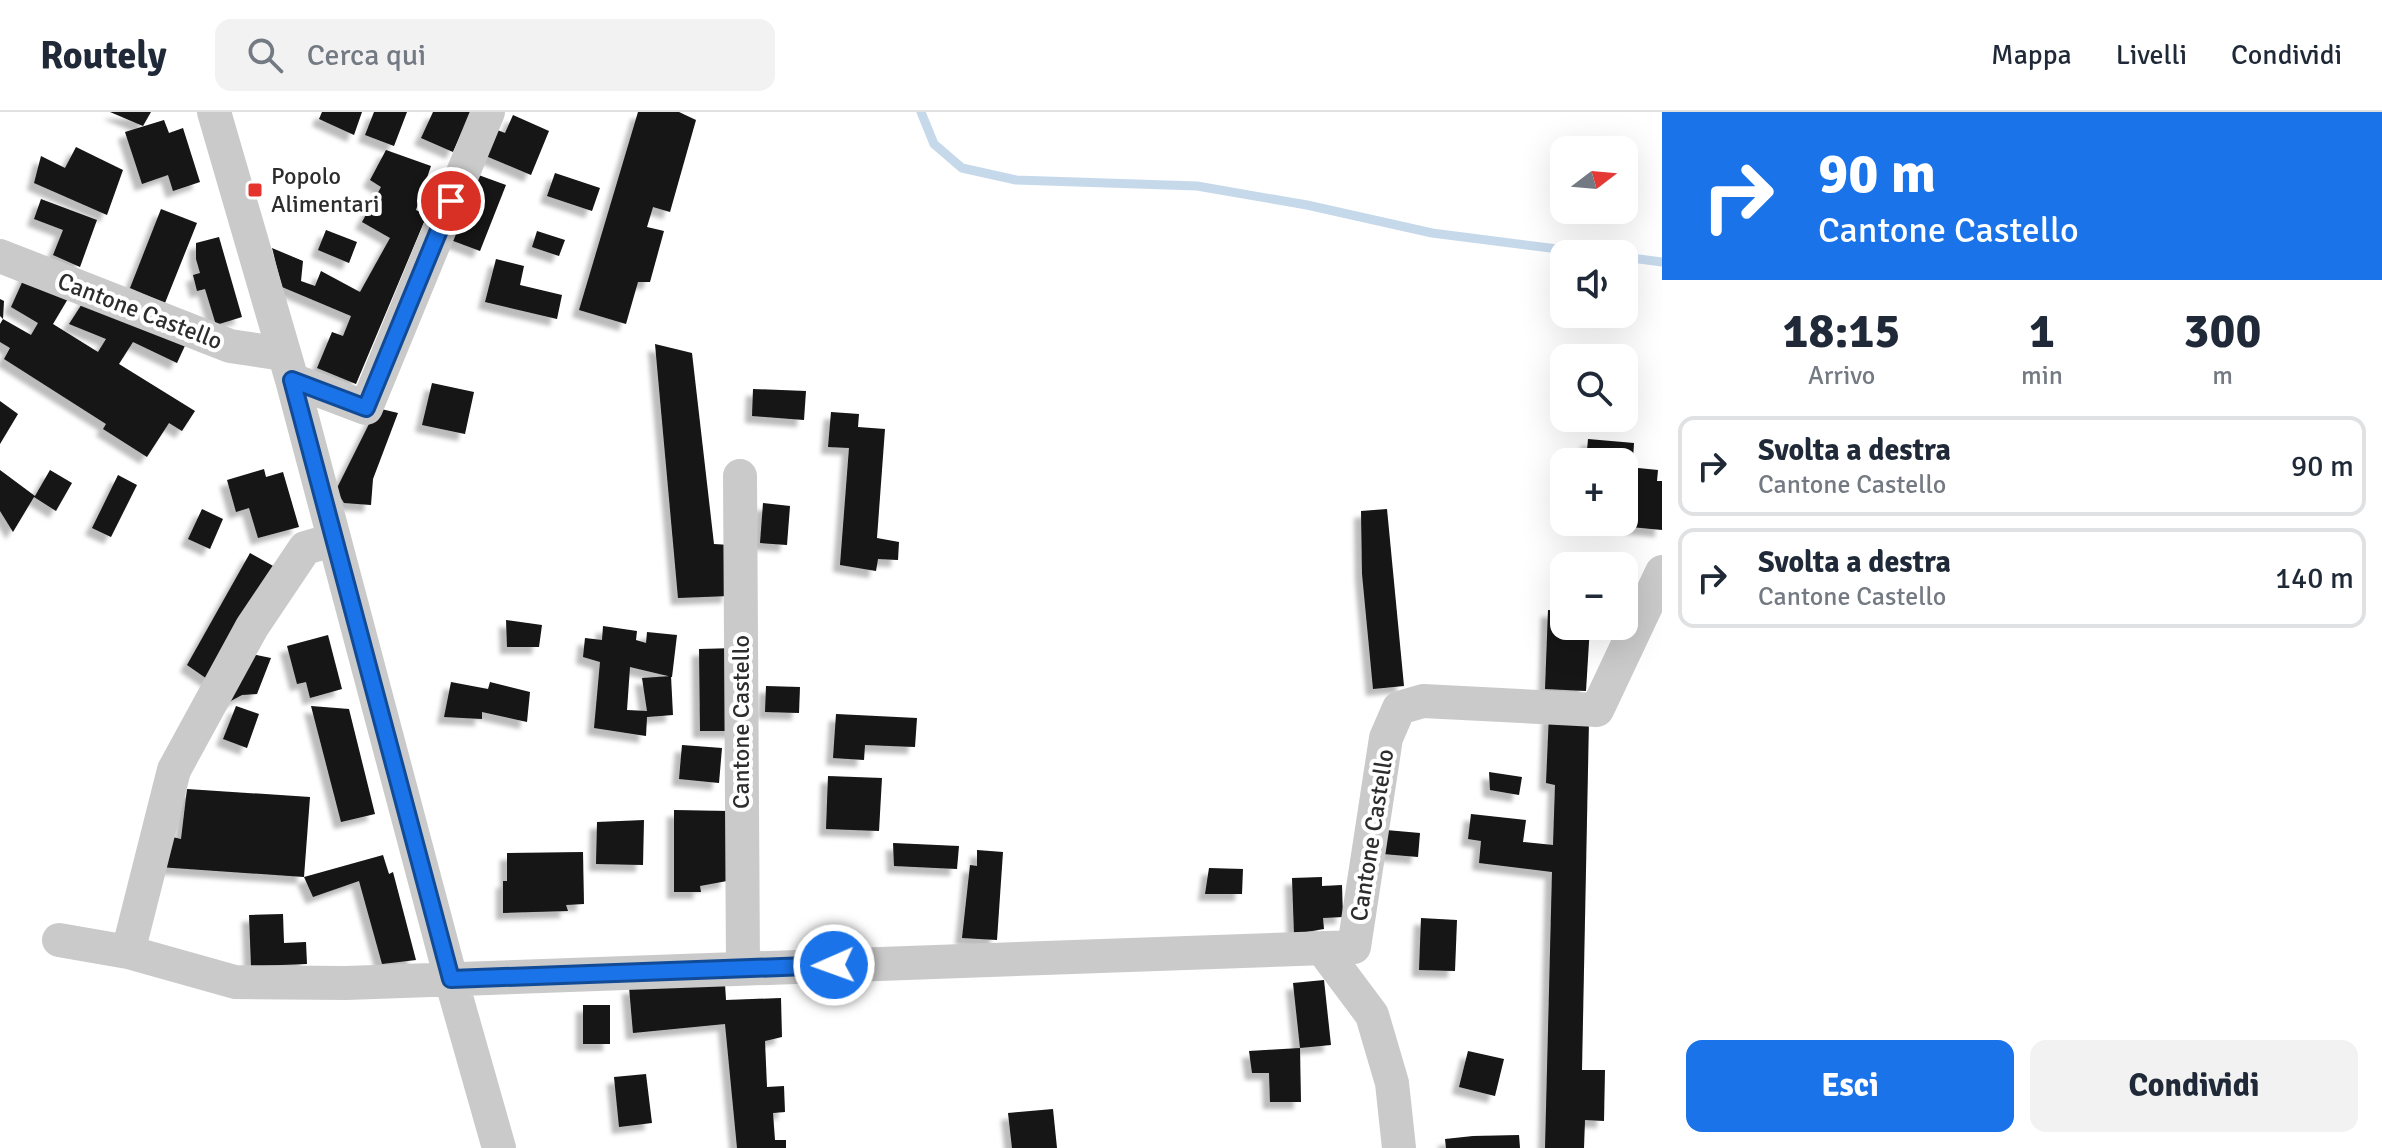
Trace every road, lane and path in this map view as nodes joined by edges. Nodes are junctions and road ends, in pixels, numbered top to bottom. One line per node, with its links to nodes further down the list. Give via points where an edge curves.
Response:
1 (214, 112): 4 (street)
2 (488, 112): 4 (street, Cantone Castello, via 366,408)
3 (0, 256): 4 (street, Cantone Castello)
4 (287, 367): 6 (street)
5 (740, 476): 11 (street, Cantone Castello)
6 (333, 540): 10 (street, via 305,548 252,627 174,770); 12 (street)
7 (1662, 572): 9 (street, Cantone Castello, via 1597,710 1423,701 1399,708 1386,738 1354,947)
8 (59, 940): 10 (street, Cantone Castello)
9 (1322, 948): 11 (street, Cantone Castello); 14 (street, via 1372,1015 1392,1083)
10 (128, 952): 12 (street, Cantone Castello, via 235,982)
11 (743, 968): 12 (street, Cantone Castello)
12 (451, 979): 13 (street)
13 (499, 1148)
14 (1399, 1148)

